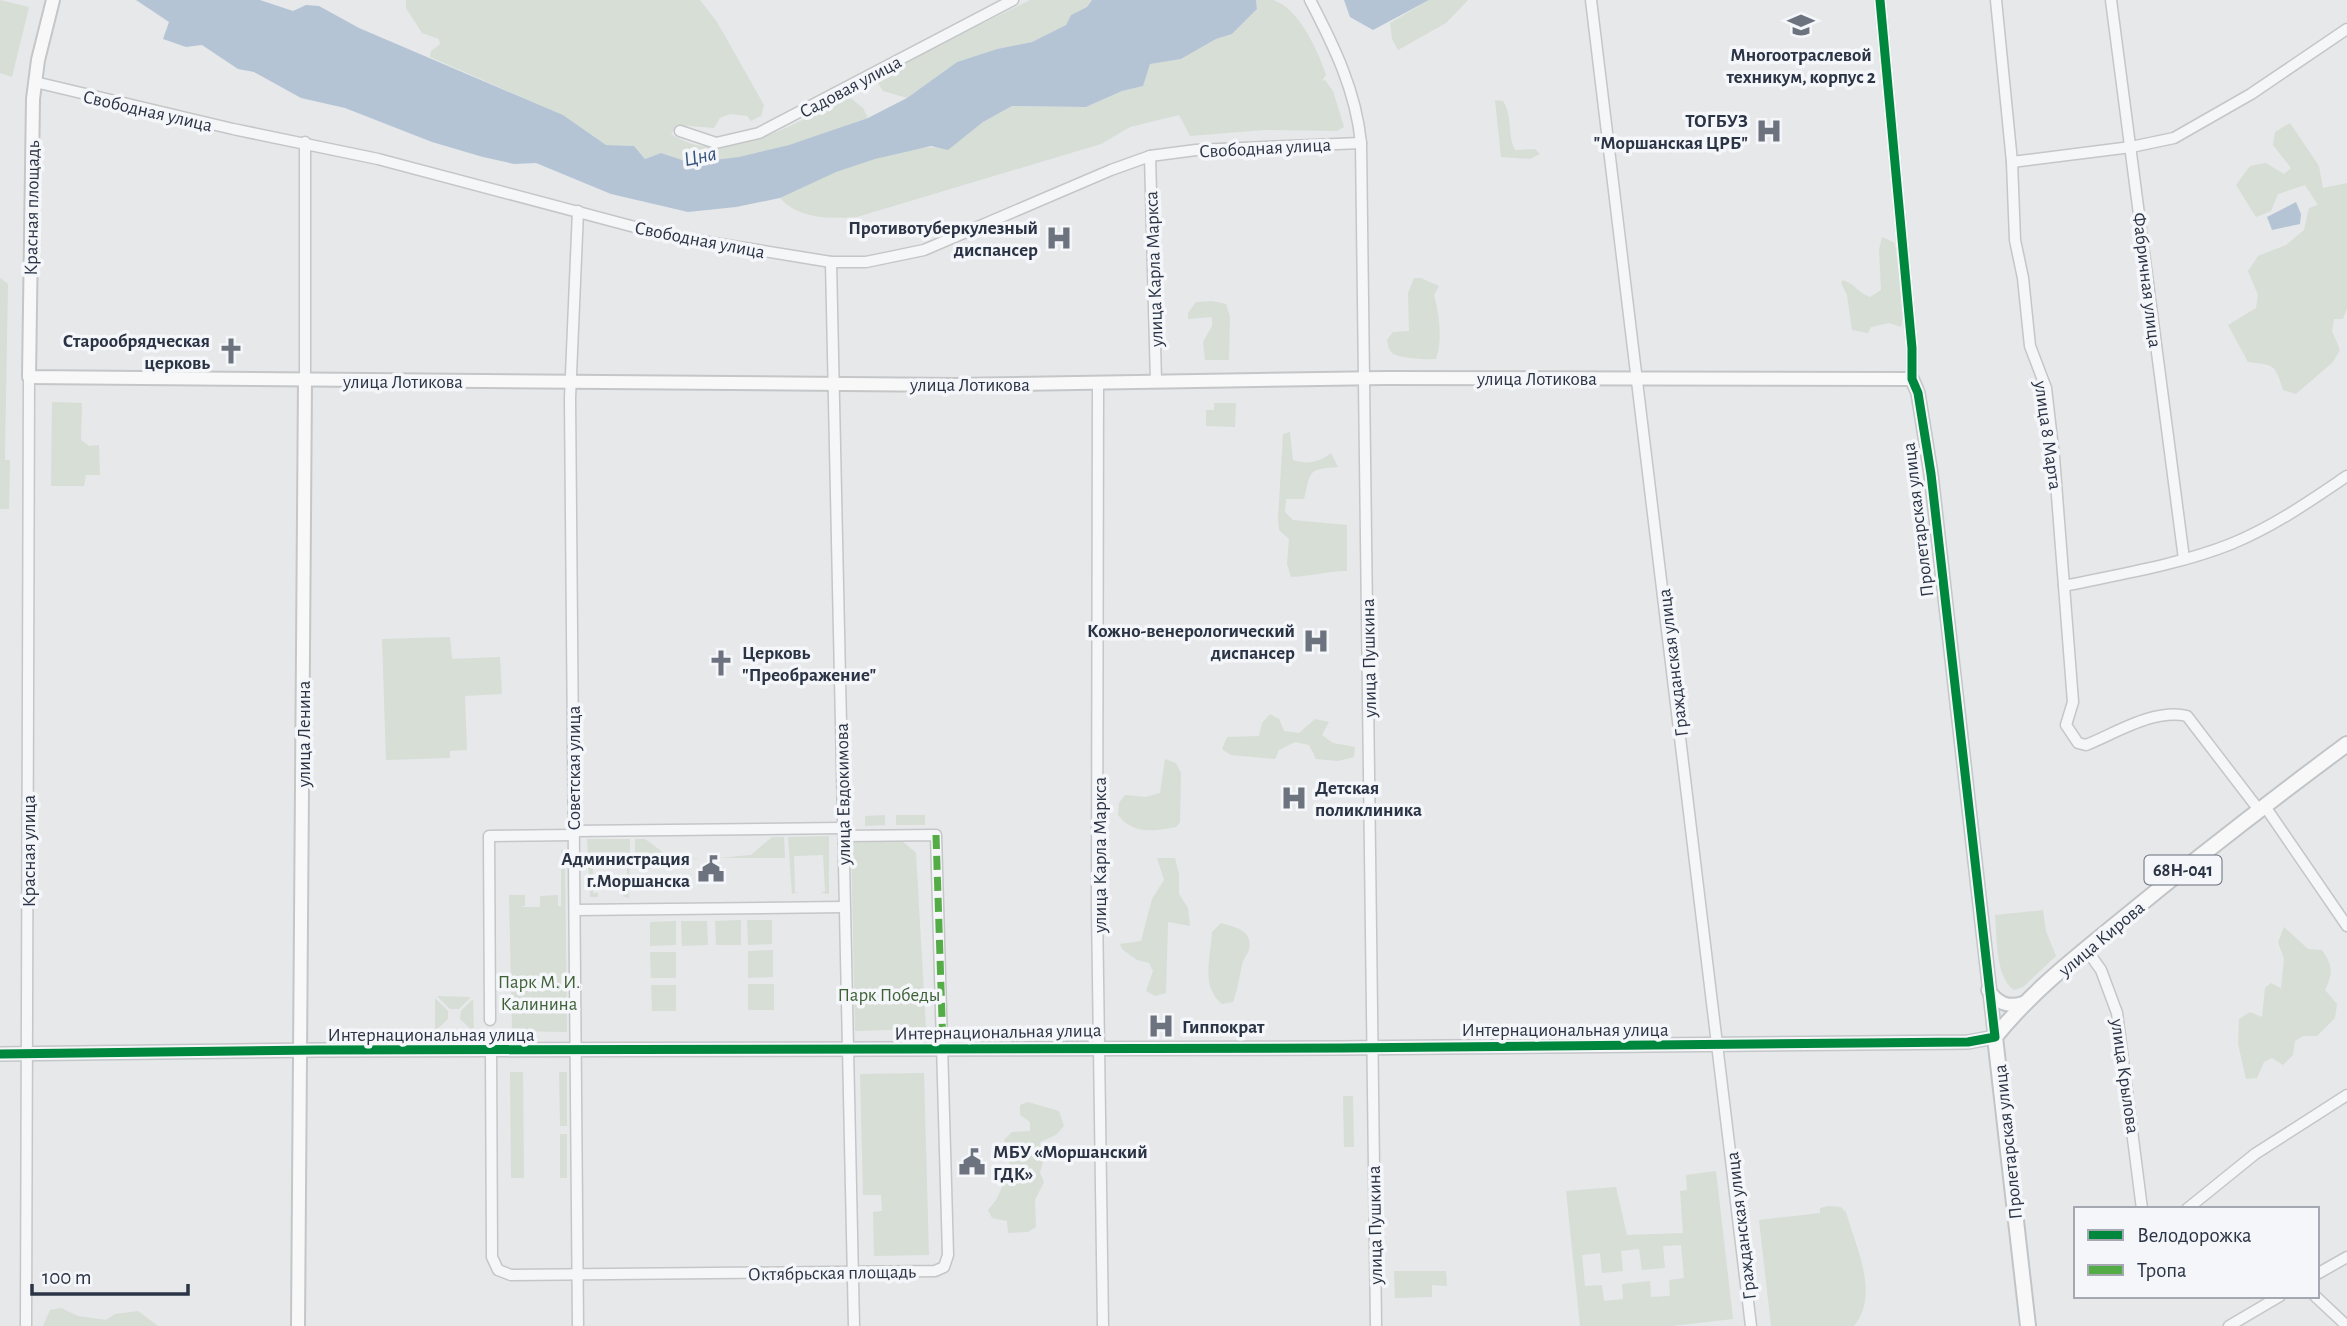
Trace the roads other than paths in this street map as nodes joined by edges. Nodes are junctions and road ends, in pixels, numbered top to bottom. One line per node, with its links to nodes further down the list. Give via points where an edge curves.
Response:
1 (53, 0): 9 (street, Красная площадь)
2 (1013, 0): 10 (street, Садовая улица, via 759,133 716,143)
3 (1310, 0): 12 (street, улица Пушкина, via 1347,79)
4 (1591, 0): 20 (street, Гражданская улица)
5 (1880, 0): 21 (street, Пролетарская улица)
6 (1996, 0): 15 (street, улица 8 Марта)
7 (2111, 0): 13 (street, Фабричная улица)
8 (2347, 29): 13 (street, via 2251,94 2174,138)
9 (35, 82): 11 (street, Свободная улица); 18 (street, Красная площадь)
10 (680, 131)
11 (305, 142): 16 (street, Свободная улица); 22 (street, улица Ленина)
12 (1361, 143): 14 (street, Свободная улица); 19 (street, улица Пушкина)
13 (2131, 147): 15 (street); 28 (street, Фабричная улица)
14 (1150, 156): 17 (street, Свободная улица, via 924,250 866,262); 24 (street, улица Карла Маркса)
15 (2012, 162): 29 (street, улица 8 Марта, via 2015,240 2030,346 2046,388)
16 (578, 211): 17 (street, Свободная улица, via 665,235); 23 (street, Советская улица)
17 (831, 262): 25 (street, улица Евдокимова)
18 (29, 377): 22 (street, улица Лотикова); 51 (street, Красная улица)
19 (1364, 378): 20 (street, улица Лотикова); 24 (street, улица Лотикова); 44 (street, улица Пушкина)
20 (1636, 378): 21 (street, улица Лотикова); 42 (street, Гражданская улица)
21 (1912, 379): 38 (street, Пролетарская улица, via 1933,486)
22 (305, 381): 23 (street, улица Лотикова); 47 (street, улица Ленина)
23 (571, 382): 25 (street, улица Лотикова); 33 (street, Советская улица)
24 (1156, 382): 26 (street, улица Лотикова)
25 (833, 383): 26 (street, улица Лотикова); 32 (street, улица Евдокимова)
26 (1098, 383): 43 (street, улица Карла Маркса)
27 (2347, 476): 28 (street, via 2296,511 2234,543)
28 (2184, 559): 29 (street)
29 (2064, 586): 31 (street, улица 8 Марта, via 2073,702 2066,725 2078,743 2086,745 2174,713 2187,716)
30 (2347, 744): 31 (main road, улица Кирова / 68Н-041)
31 (2261, 808): 36 (street); 37 (main road, улица Кирова / 68Н-041)
32 (844, 832): 33 (street, Октябрьская площадь); 34 (street, улица Евдокимова); 45 (street, Октябрьская площадь, via 936,835)
33 (573, 833): 35 (street, Советская улица); 40 (street, Октябрьская площадь, via 489,836)
34 (844, 907): 35 (street); 46 (street, улица Евдокимова)
35 (575, 910): 49 (street, Советская улица)
36 (2347, 926)
37 (2086, 950): 39 (main road, улица Кирова / 68Н-041); 53 (street, улица Крылова, via 2101,970 2117,1013)
38 (1988, 989): 39 (street, via 2000,1002); 41 (street, Пролетарская улица)
39 (2023, 1003): 41 (main road, улица Кирова / 68Н-041)
40 (490, 1020)
41 (1995, 1037): 42 (street, Интернациональная улица, via 1968,1042); 68 (main road, Пролетарская улица)
42 (1719, 1045): 44 (street, Интернациональная улица); 67 (street, Гражданская улица)
43 (1100, 1047): 44 (street, Интернациональная улица); 45 (street, Интернациональная улица); 65 (street, улица Карла Маркса)
44 (1372, 1048): 66 (street, улица Пушкина)
45 (943, 1049): 46 (street, Интернациональная улица); 56 (street, Октябрьская площадь, via 948,1255 944,1267 935,1272)
46 (846, 1050): 49 (street, Интернациональная улица); 56 (street, улица Евдокимова)
47 (302, 1051): 48 (street, Интернациональная улица); 51 (street, Интернациональная улица); 62 (street, улица Ленина)
48 (491, 1051): 49 (street, Интернациональная улица); 58 (street, Октябрьская площадь, via 492,1257 498,1270 511,1275)
49 (576, 1052): 58 (street, Советская улица)
50 (0, 1055): 51 (street, Интернациональная улица)
51 (27, 1055): 61 (street, Красная улица)
52 (2347, 1095): 54 (street, via 2255,1154)
53 (2142, 1207)
54 (2189, 1207)
55 (2347, 1257): 57 (street)
56 (852, 1272): 58 (street, Октябрьская площадь); 64 (street, улица Евдокимова)
57 (2319, 1273)
58 (578, 1275): 63 (street, Советская улица)
59 (2277, 1298): 69 (street)
60 (2317, 1298): 70 (street)
61 (26, 1326)
62 (298, 1326)
63 (578, 1326)
64 (854, 1326)
65 (1103, 1326)
66 (1376, 1326)
67 (1751, 1326)
68 (2028, 1326)
69 (2229, 1326)
70 (2347, 1326)

